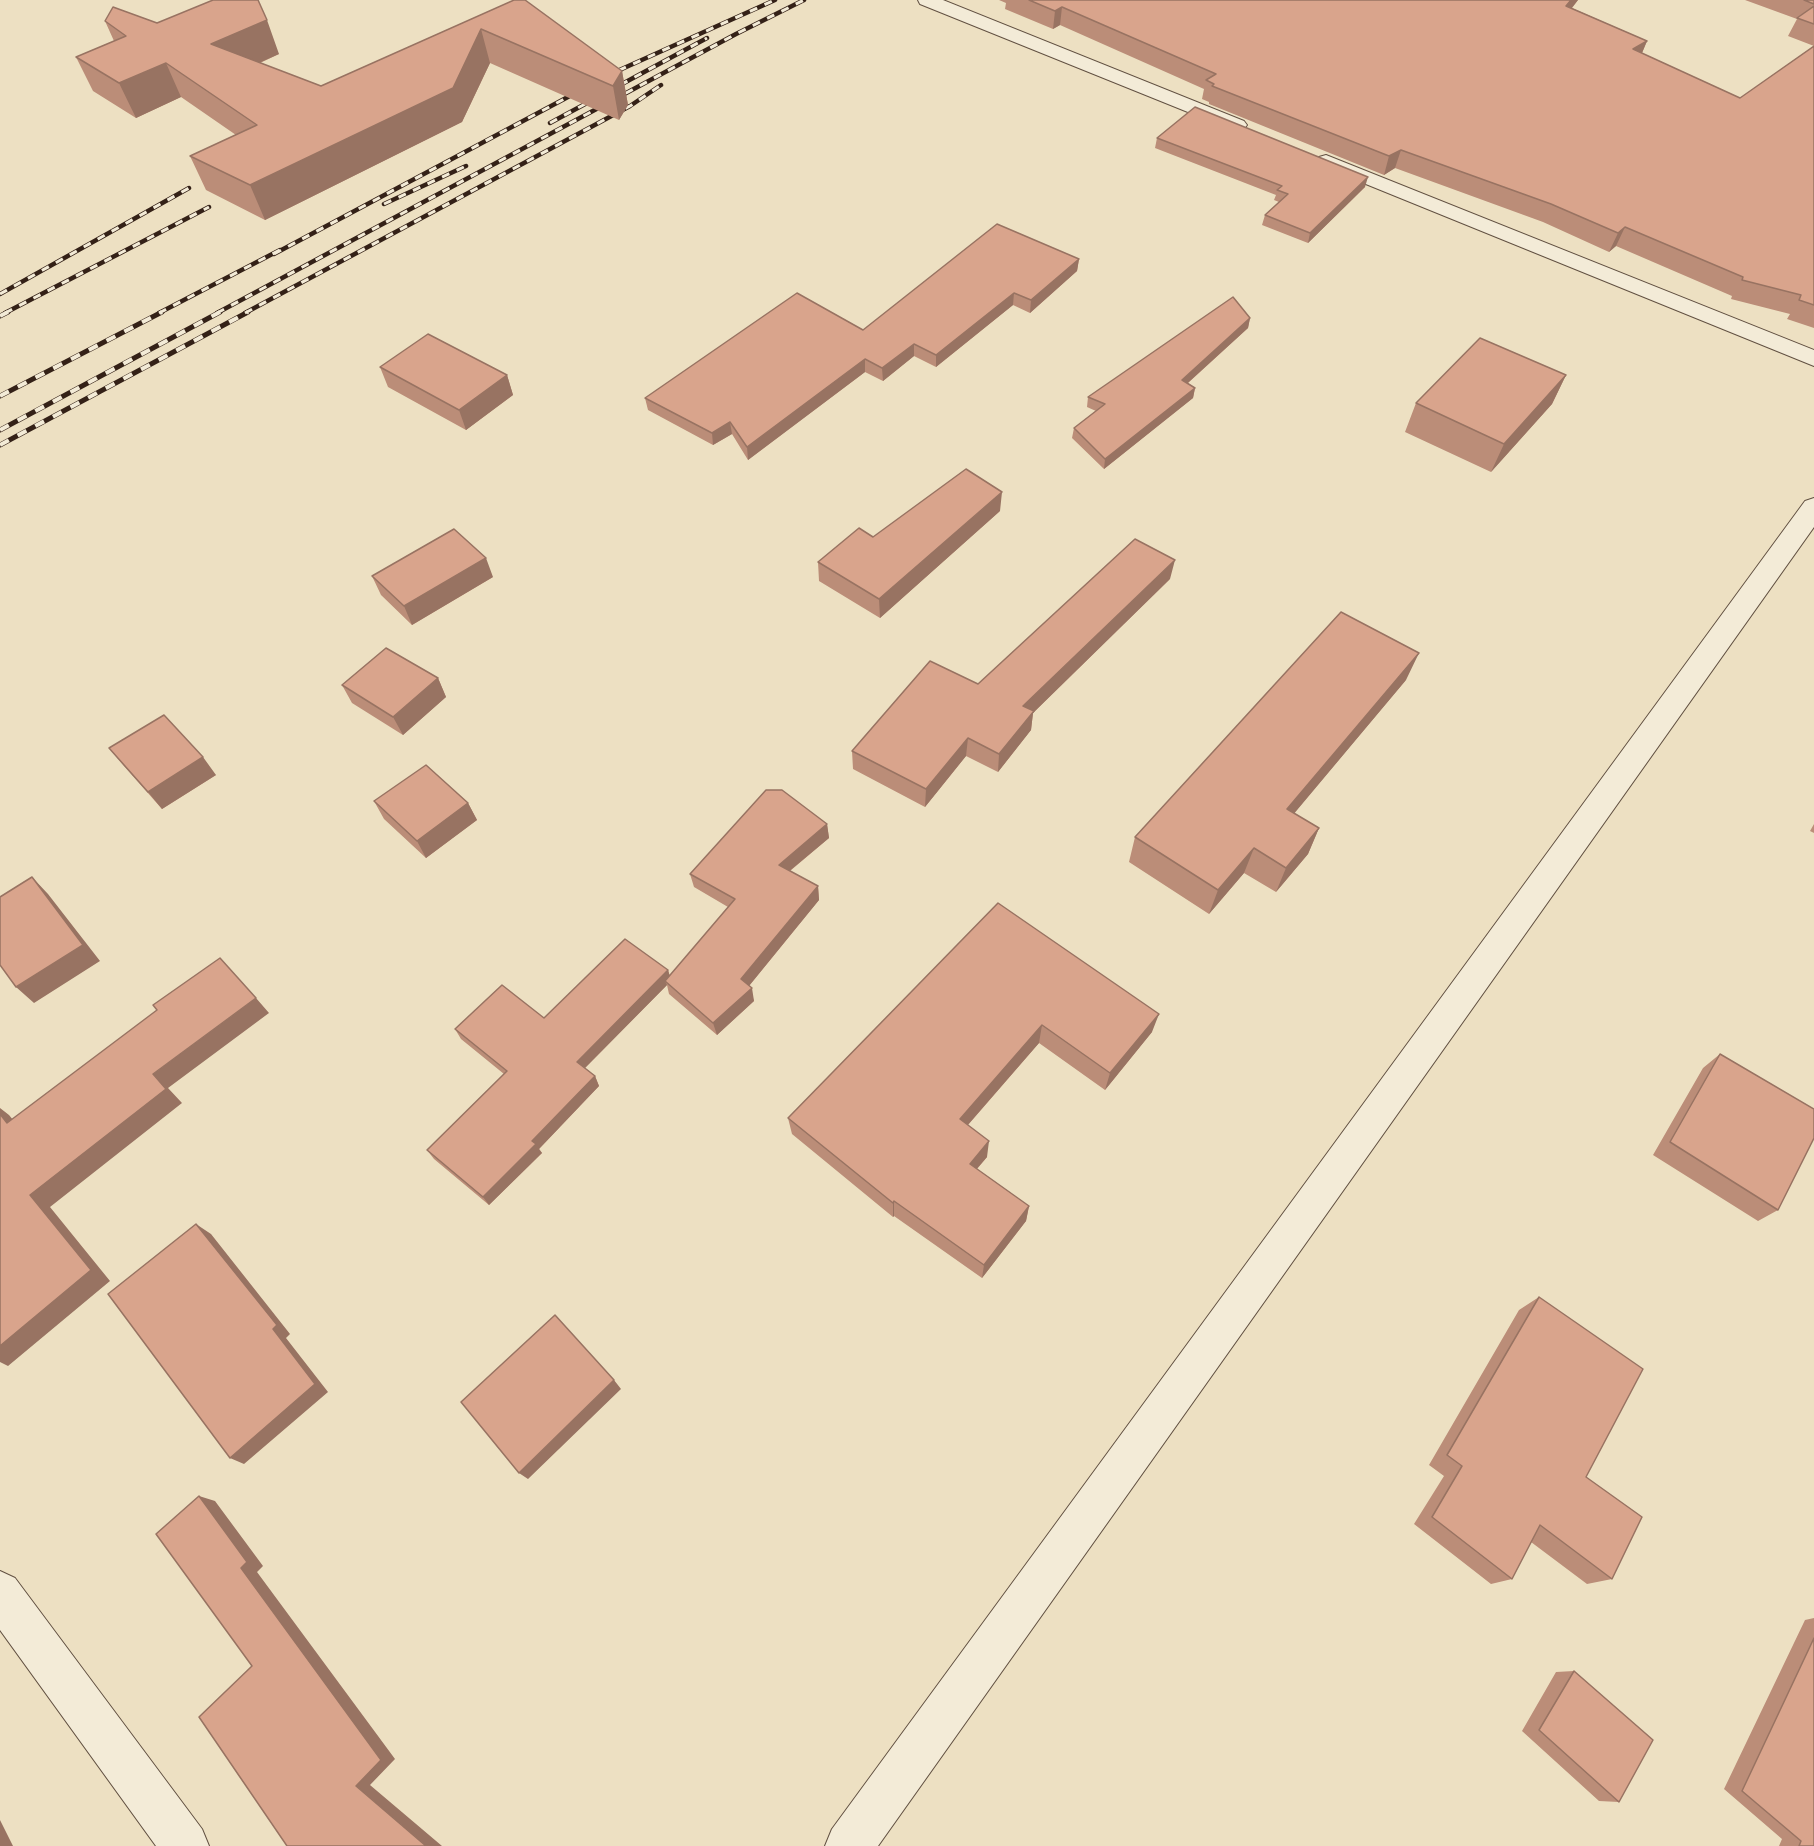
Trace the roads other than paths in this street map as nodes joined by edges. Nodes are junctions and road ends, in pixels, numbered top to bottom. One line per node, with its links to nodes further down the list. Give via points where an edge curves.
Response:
1 (927, 0): 2 (street)
2 (1252, 131)
3 (1307, 153): 4 (street)
4 (1814, 359)
5 (1814, 507): 8 (street)
6 (0, 1593): 7 (street)
7 (185, 1846)
8 (849, 1846)

